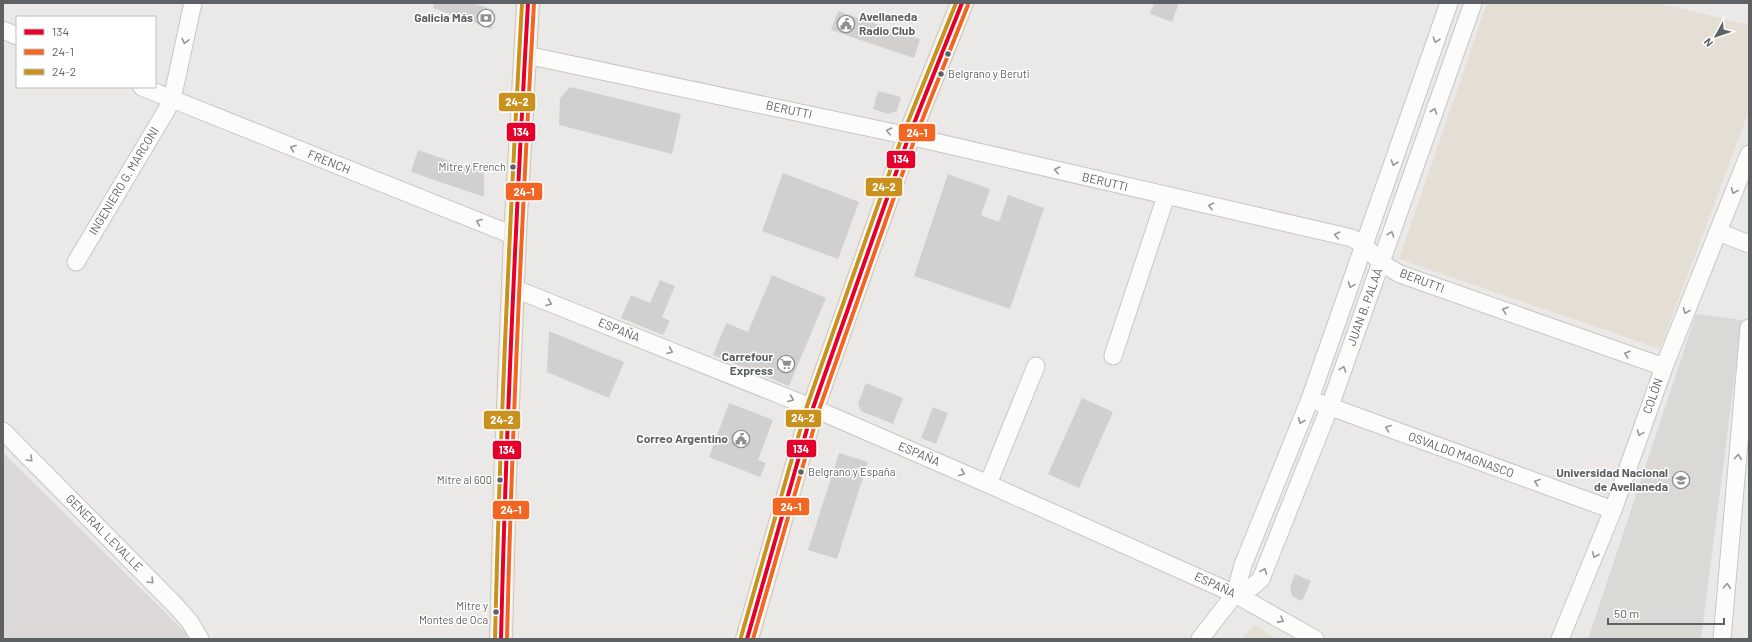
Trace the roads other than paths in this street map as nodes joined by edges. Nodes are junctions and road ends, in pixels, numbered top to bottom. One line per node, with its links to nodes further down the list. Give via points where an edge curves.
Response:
1 (194, 3): 10 (street, INGENIERO G. MARCONI, one-way to 10)
2 (528, 3): 8 (main road)
3 (962, 3): 11 (main road)
4 (1449, 3): 17 (street, JUAN B. PALAÁ, one-way to 17)
5 (1473, 3): 19 (street, JUAN B. PALAÁ, one-way to 5)
6 (3, 30): 7 (street)
7 (16, 36)
8 (526, 55): 11 (street, BERUTTI, one-way to 8); 15 (main road)
9 (144, 88): 10 (street, FRENCH)
10 (172, 99): 15 (street, FRENCH, one-way to 10); 18 (street, INGENIERO G. MARCONI)
11 (910, 136): 13 (street, BERUTTI, one-way to 11); 27 (main road)
12 (1749, 154): 14 (street, COLÓN, one-way to 14)
13 (1166, 196): 17 (street, BERUTTI, one-way to 13, via 1352,238); 22 (street)
14 (1718, 232): 16 (street); 24 (street, COLÓN, one-way to 24)
15 (515, 236): 20 (main road)
16 (1749, 244)
17 (1365, 246): 19 (street, BERUTTI); 25 (street, JUAN B. PALAÁ, one-way to 25)
18 (76, 262)
19 (1381, 263): 24 (street, BERUTTI, one-way to 19, via 1400,274); 26 (street, JUAN B. PALAÁ, one-way to 19)
20 (513, 288): 27 (street, ESPAÑA, one-way to 27); 33 (main road)
21 (1749, 328): 38 (street, one-way to 21)
22 (1113, 356)
23 (1036, 366): 29 (street)
24 (1664, 367): 30 (street, COLÓN, one-way to 30)
25 (1310, 399): 26 (street, OSVALDO MAGNASCO); 31 (street, JUAN B. PALAÁ, one-way to 31, via 1243,565)
26 (1330, 406): 30 (street, OSVALDO MAGNASCO, one-way to 26); 31 (street, JUAN B. PALAÁ, one-way to 26, via 1252,587 1261,579)
27 (813, 408): 29 (street, ESPAÑA, one-way to 29); 34 (main road)
28 (3, 431): 32 (street, GENERAL LEVALLE, one-way to 32, via 176,606)
29 (988, 484): 31 (street, ESPAÑA)
30 (1613, 510): 37 (street, COLÓN, one-way to 37)
31 (1235, 594): 35 (street, JUAN B. PALAÁ); 36 (street, ESPAÑA, one-way to 36)
32 (200, 639)
33 (501, 639)
34 (747, 639)
35 (1200, 639)
36 (1315, 639)
37 (1560, 639)
38 (1722, 639)

